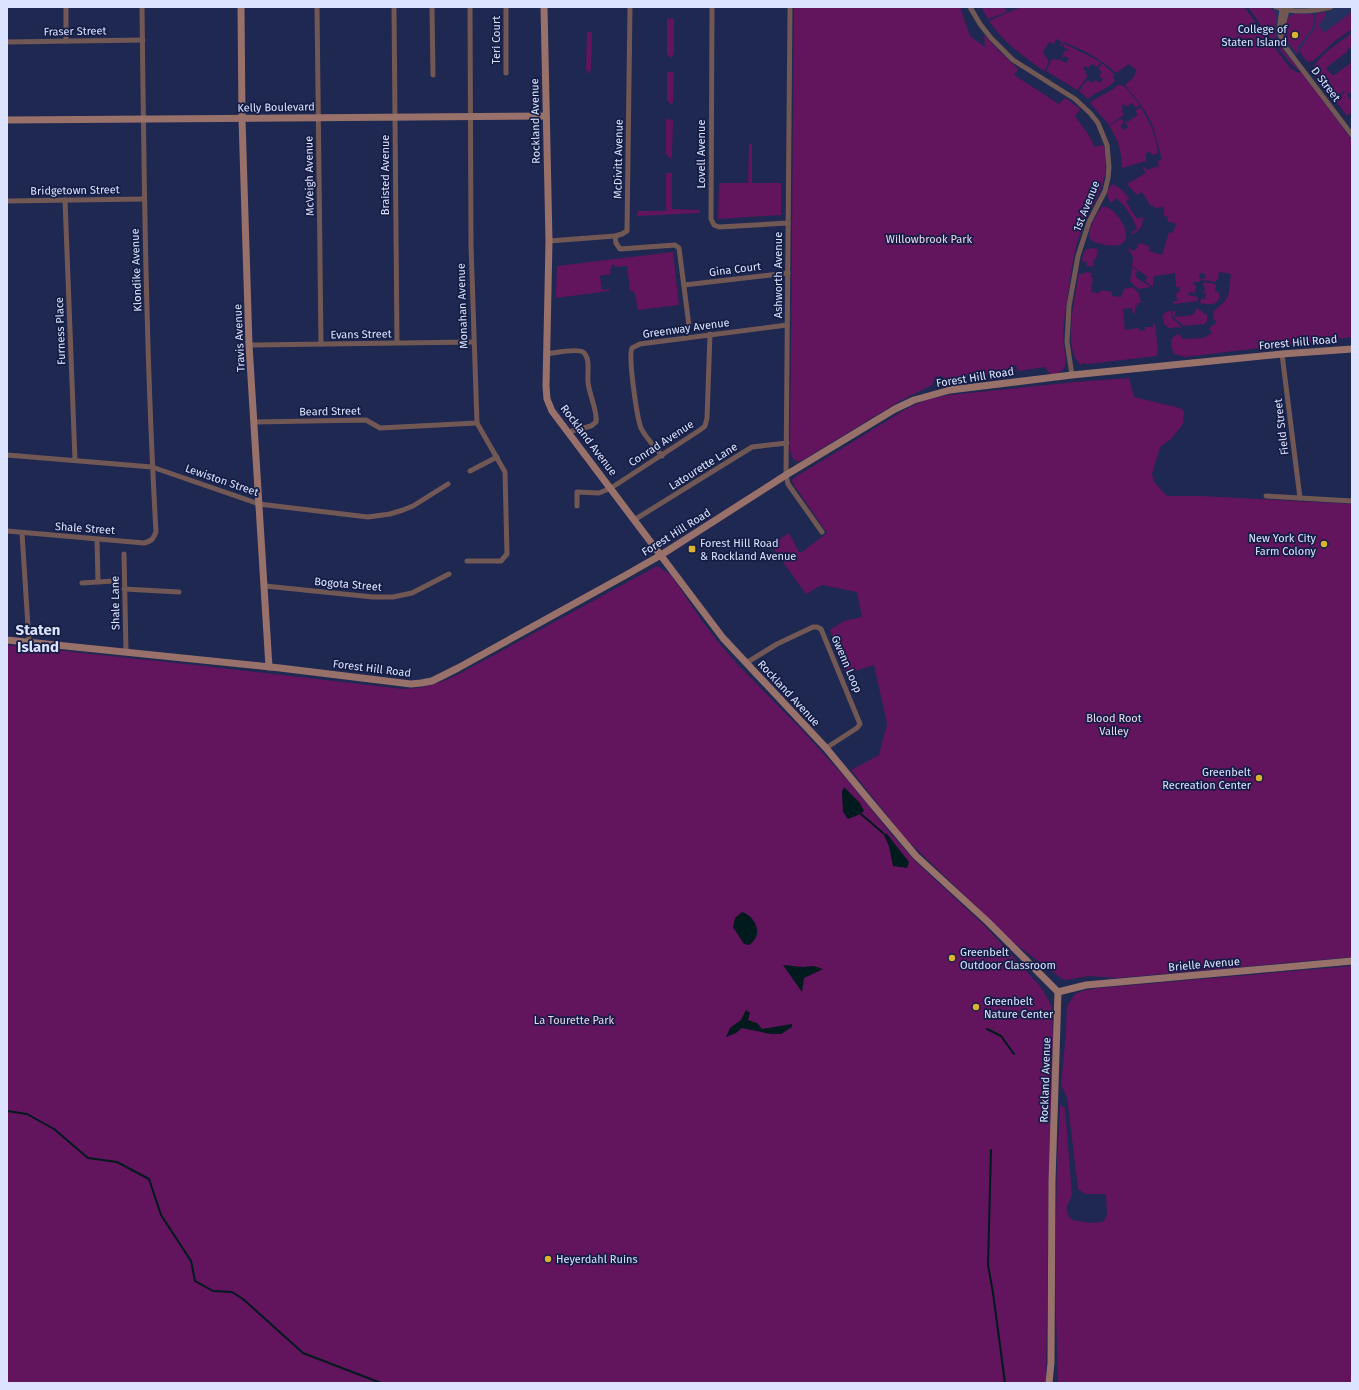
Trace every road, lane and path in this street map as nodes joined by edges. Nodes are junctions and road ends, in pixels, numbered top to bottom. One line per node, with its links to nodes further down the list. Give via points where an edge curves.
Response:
1 (66, 7): 18 (street)
2 (142, 7): 17 (street, Klondike Avenue)
3 (241, 7): 26 (street, Travis Avenue)
4 (317, 7): 25 (street, McVeigh Avenue)
5 (394, 7): 24 (street, Braisted Avenue)
6 (432, 7): 21 (street)
7 (470, 7): 22 (street, Monahan Avenue)
8 (506, 7): 20 (street, Teri Court)
9 (544, 7): 23 (street, Rockland Avenue)
10 (630, 7): 35 (street, McDivitt Avenue, via 627,228 625,233)
11 (712, 7): 34 (street, Lovell Avenue, via 711,220 719,227)
12 (790, 7): 34 (street, Ashworth Avenue)
13 (970, 7): 49 (street, 1st Avenue, via 991,38 1013,60 1075,100 1090,113 1098,123 1107,145 1109,167 1105,191 1089,222 1078,256 1069,306 1068,342)
14 (1276, 7): 16 (street)
15 (1331, 7): 16 (street, via 1308,11)
16 (1285, 9): 29 (street, D Street, via 1279,30 1283,44)
17 (143, 40): 18 (street, Fraser Street); 28 (street, Klondike Avenue)
18 (66, 41): 19 (street, Fraser Street)
19 (7, 42)
20 (506, 73)
21 (432, 75)
22 (471, 116): 23 (street, Kelly Boulevard); 24 (street, Kelly Boulevard); 42 (street, Monahan Avenue)
23 (546, 116): 36 (street, Rockland Avenue)
24 (395, 117): 25 (street, Kelly Boulevard); 43 (street, Braisted Avenue)
25 (318, 118): 26 (street, Kelly Boulevard); 44 (street, McVeigh Avenue)
26 (242, 119): 28 (street, Kelly Boulevard); 45 (street, Travis Avenue)
27 (7, 120): 28 (street, Kelly Boulevard)
28 (143, 120): 31 (street, Klondike Avenue)
29 (1350, 128): 30 (street, D Street)
30 (1352, 135)
31 (144, 199): 32 (street, Bridgetown Street); 58 (street, Klondike Avenue)
32 (65, 200): 33 (street, Bridgetown Street); 57 (street, Furness Place)
33 (7, 201)
34 (788, 223): 37 (street, Ashworth Avenue)
35 (615, 236): 36 (street); 38 (street, via 620,249 677,246 680,251)
36 (549, 241): 47 (street, Rockland Avenue)
37 (788, 273): 38 (street, Gina Court); 39 (street, Ashworth Avenue)
38 (684, 285): 40 (street)
39 (787, 325): 41 (street, Greenway Avenue); 53 (street, Ashworth Avenue)
40 (689, 326)
41 (710, 334): 55 (street, Conrad Avenue, via 707,422 700,430); 55 (street, Greenway Avenue, via 640,344 632,348 630,356 642,429)
42 (473, 342): 43 (street, Evans Street); 51 (street, Monahan Avenue)
43 (396, 343): 44 (street, Evans Street)
44 (321, 344): 45 (street, Evans Street)
45 (249, 345): 50 (street, Travis Avenue)
46 (1352, 349): 48 (street, Forest Hill Road)
47 (546, 354): 52 (street, Rockland Avenue, via 547,399 552,411); 52 (street, via 576,350 587,357 588,383 596,422 591,426)
48 (1282, 354): 49 (street, Forest Hill Road); 64 (street, Field Street)
49 (1072, 375): 60 (street, Forest Hill Road, via 950,390 914,400)
50 (254, 422): 51 (street, Beard Street, via 366,420 380,428); 66 (street, Travis Avenue)
51 (477, 423): 56 (street, Monahan Avenue)
52 (568, 432): 62 (street, Rockland Avenue)
53 (787, 443): 60 (street, Ashworth Avenue); 68 (street, Latourette Lane, via 752,446)
54 (7, 455): 57 (street, Lewiston Street)
55 (662, 456): 62 (street, Conrad Avenue)
56 (497, 457): 59 (street); 76 (street, Monahan Avenue, via 506,472 507,554 501,562)
57 (75, 460): 58 (street, Lewiston Street)
58 (152, 467): 66 (street, Lewiston Street); 70 (street, Klondike Avenue)
59 (470, 471)
60 (786, 475): 71 (street, Ashworth Avenue, via 788,484); 75 (street, Forest Hill Road)
61 (448, 484): 66 (street, Lewiston Street, via 413,506 378,516)
62 (611, 488): 67 (street, Conrad Avenue, via 599,493 577,492); 68 (street, Rockland Avenue)
63 (1266, 496): 64 (street)
64 (1300, 498): 65 (street)
65 (1352, 501)
66 (259, 504): 81 (street, Travis Avenue)
67 (577, 506)
68 (634, 520): 75 (street, Rockland Avenue)
69 (7, 531): 72 (street, Shale Street)
70 (156, 532): 73 (street, Shale Street, via 154,539 144,542)
71 (822, 532)
72 (22, 533): 73 (street, Shale Street); 85 (street)
73 (97, 539): 79 (street)
74 (124, 554): 82 (street, Shale Lane)
75 (661, 555): 87 (street, Rockland Avenue, via 723,638); 88 (street, Forest Hill Road, via 451,672 426,682 411,684)
76 (467, 561)
77 (449, 574): 81 (street, Bogota Street, via 412,593 393,597)
78 (113, 581): 79 (street)
79 (98, 582): 80 (street)
80 (82, 583)
81 (265, 586): 88 (street, Travis Avenue)
82 (124, 589): 83 (street); 86 (street, Shale Lane)
83 (179, 592)
84 (7, 640): 85 (street, Forest Hill Road)
85 (29, 642): 86 (street, Forest Hill Road)
86 (126, 651): 88 (street, Forest Hill Road)
87 (746, 663): 89 (street, Rockland Avenue); 89 (street, Gwenn Loop, via 777,644 813,627 821,630 860,724)
88 (270, 667)
89 (826, 748): 91 (street, Rockland Avenue, via 916,856 988,922)
90 (1352, 961): 91 (street, Brielle Avenue, via 1086,985)
91 (1058, 992): 92 (street, Rockland Avenue, via 1052,1180)
92 (1051, 1363): 93 (street, Rockland Avenue); 94 (street, Rockland Avenue)
93 (1049, 1383)
94 (1054, 1383)

